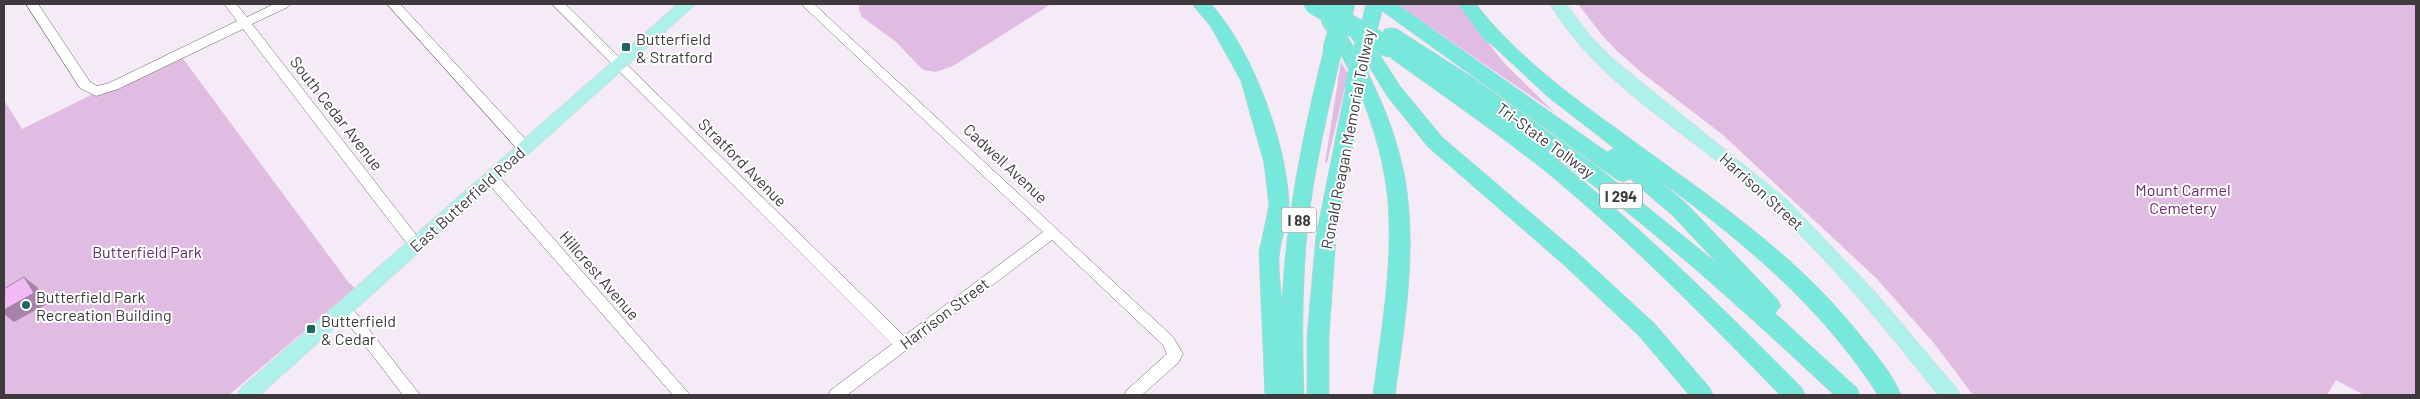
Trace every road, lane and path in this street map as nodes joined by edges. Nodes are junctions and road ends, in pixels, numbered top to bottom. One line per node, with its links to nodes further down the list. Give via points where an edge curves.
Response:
1 (32, 4): 15 (street, via 85,85 96,91)
2 (230, 4): 15 (street, South Cedar Avenue)
3 (284, 4): 15 (street)
4 (393, 4): 19 (street)
5 (558, 4): 18 (street, Stratford Avenue)
6 (688, 4): 18 (main road, East Butterfield Road)
7 (807, 4): 21 (street, Cadwell Avenue)
8 (1201, 4): 32 (highway, via 1218,24 1250,81 1274,163 1279,206 1269,252)
9 (1314, 4): 17 (highway, Tri-State Tollway / I 294, bridge)
10 (1318, 4): 35 (highway, via 1366,85 1391,164 1399,227)
11 (1342, 4): 17 (highway, Tri-State Tollway / I 294); 33 (highway, Ronald Reagan Memorial Tollway / I 88, bridge, via 1311,142 1298,224 1292,307); 36 (highway, via 1372,60 1429,135 1647,330)
12 (1467, 4): 16 (highway)
13 (1558, 4): 39 (main road, Harrison Street, via 1606,63 1780,204 1890,320)
14 (1384, 5): 23 (highway, via 1632,181); 34 (highway, Ronald Reagan Memorial Tollway / I 88, bridge, via 1367,36 1355,86 1323,262)
15 (245, 24): 22 (street, South Cedar Avenue)
16 (1484, 26): 23 (highway, via 1509,59 1547,98 1679,209); 38 (highway, via 1568,103 1783,267 1839,324)
17 (1390, 40): 26 (highway, Tri-State Tollway / I 294, via 1465,82 1592,172 1742,296); 37 (highway, Tri-State Tollway / I 294, via 1522,142 1602,210 1684,284)
18 (620, 64): 19 (main road, East Butterfield Road); 25 (street, Stratford Avenue)
19 (525, 148): 20 (main road, East Butterfield Road)
20 (492, 178): 22 (main road, East Butterfield Road); 29 (street, Hillcrest Avenue)
21 (1053, 232): 25 (street, Harrison Street); 31 (street, Cadwell Avenue, via 1168,342 1175,354)
22 (416, 245): 24 (main road, East Butterfield Road)
23 (1734, 267): 26 (highway)
24 (344, 308): 27 (street); 28 (main road, East Butterfield Road)
25 (902, 345): 30 (street, Harrison Street)
26 (1842, 388)
27 (407, 394)
28 (247, 395)
29 (682, 395)
30 (836, 395)
31 (1132, 395)
32 (1276, 395)
33 (1293, 395)
34 (1318, 395)
35 (1384, 395)
36 (1702, 395)
37 (1794, 395)
38 (1890, 395)
39 (1950, 395)

